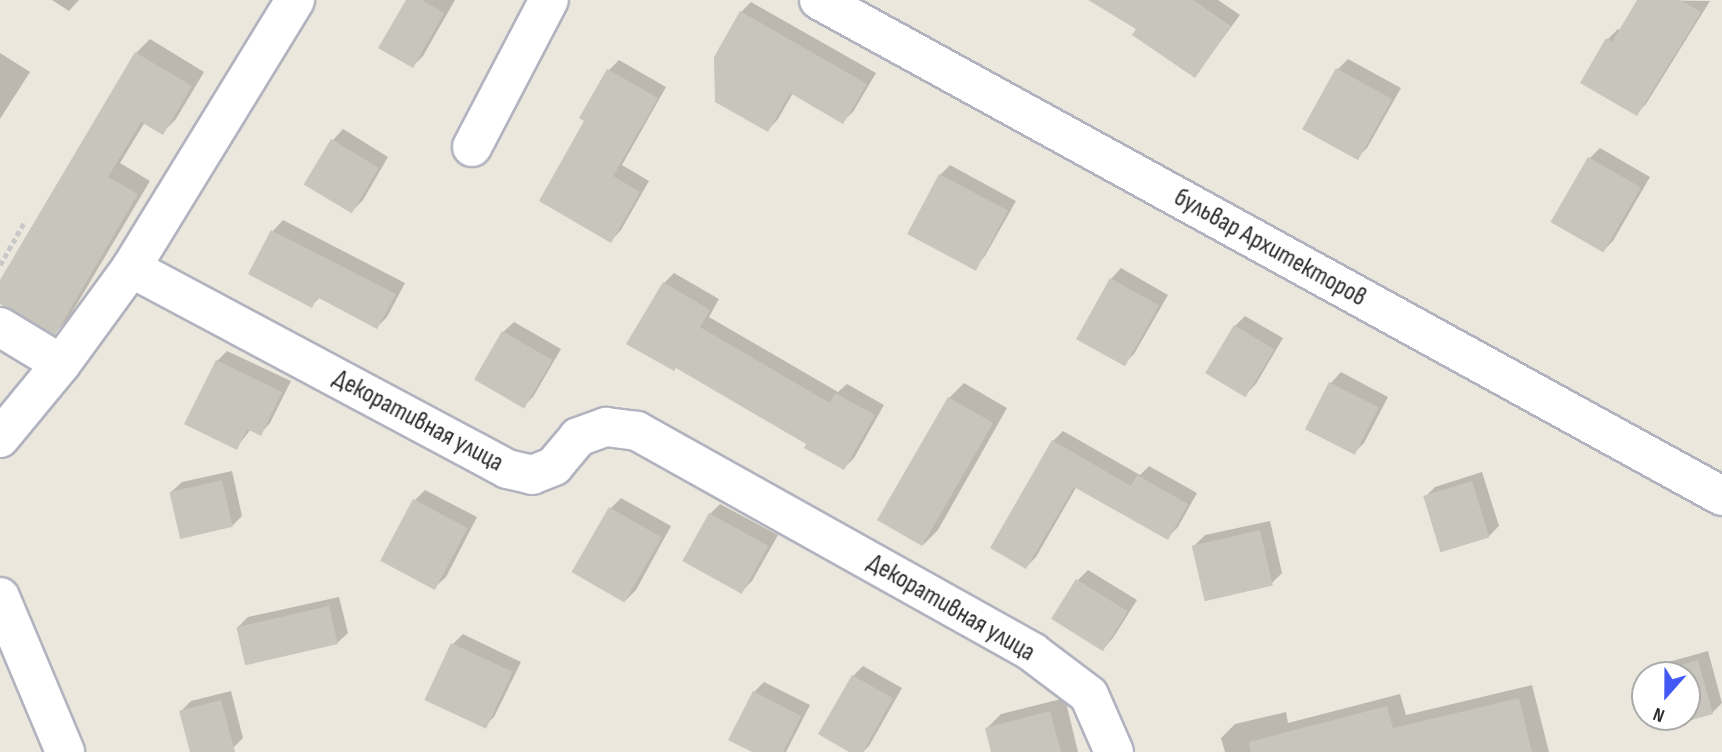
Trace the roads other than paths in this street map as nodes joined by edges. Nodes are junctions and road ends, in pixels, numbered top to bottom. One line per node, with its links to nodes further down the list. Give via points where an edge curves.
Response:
1 (295, 0): 5 (street)
2 (549, 0): 4 (street)
3 (819, 0): 9 (street, бульвар Архитекторов)
4 (472, 147)
5 (131, 268): 7 (street); 12 (street, Декоративная улица, via 507,469 532,475 554,466 579,437 606,428 637,431 1032,652 1089,695)
6 (0, 327): 7 (street)
7 (61, 364): 8 (street)
8 (0, 438)
9 (1722, 496)
10 (0, 597): 11 (street)
11 (65, 752)
12 (1114, 752)

